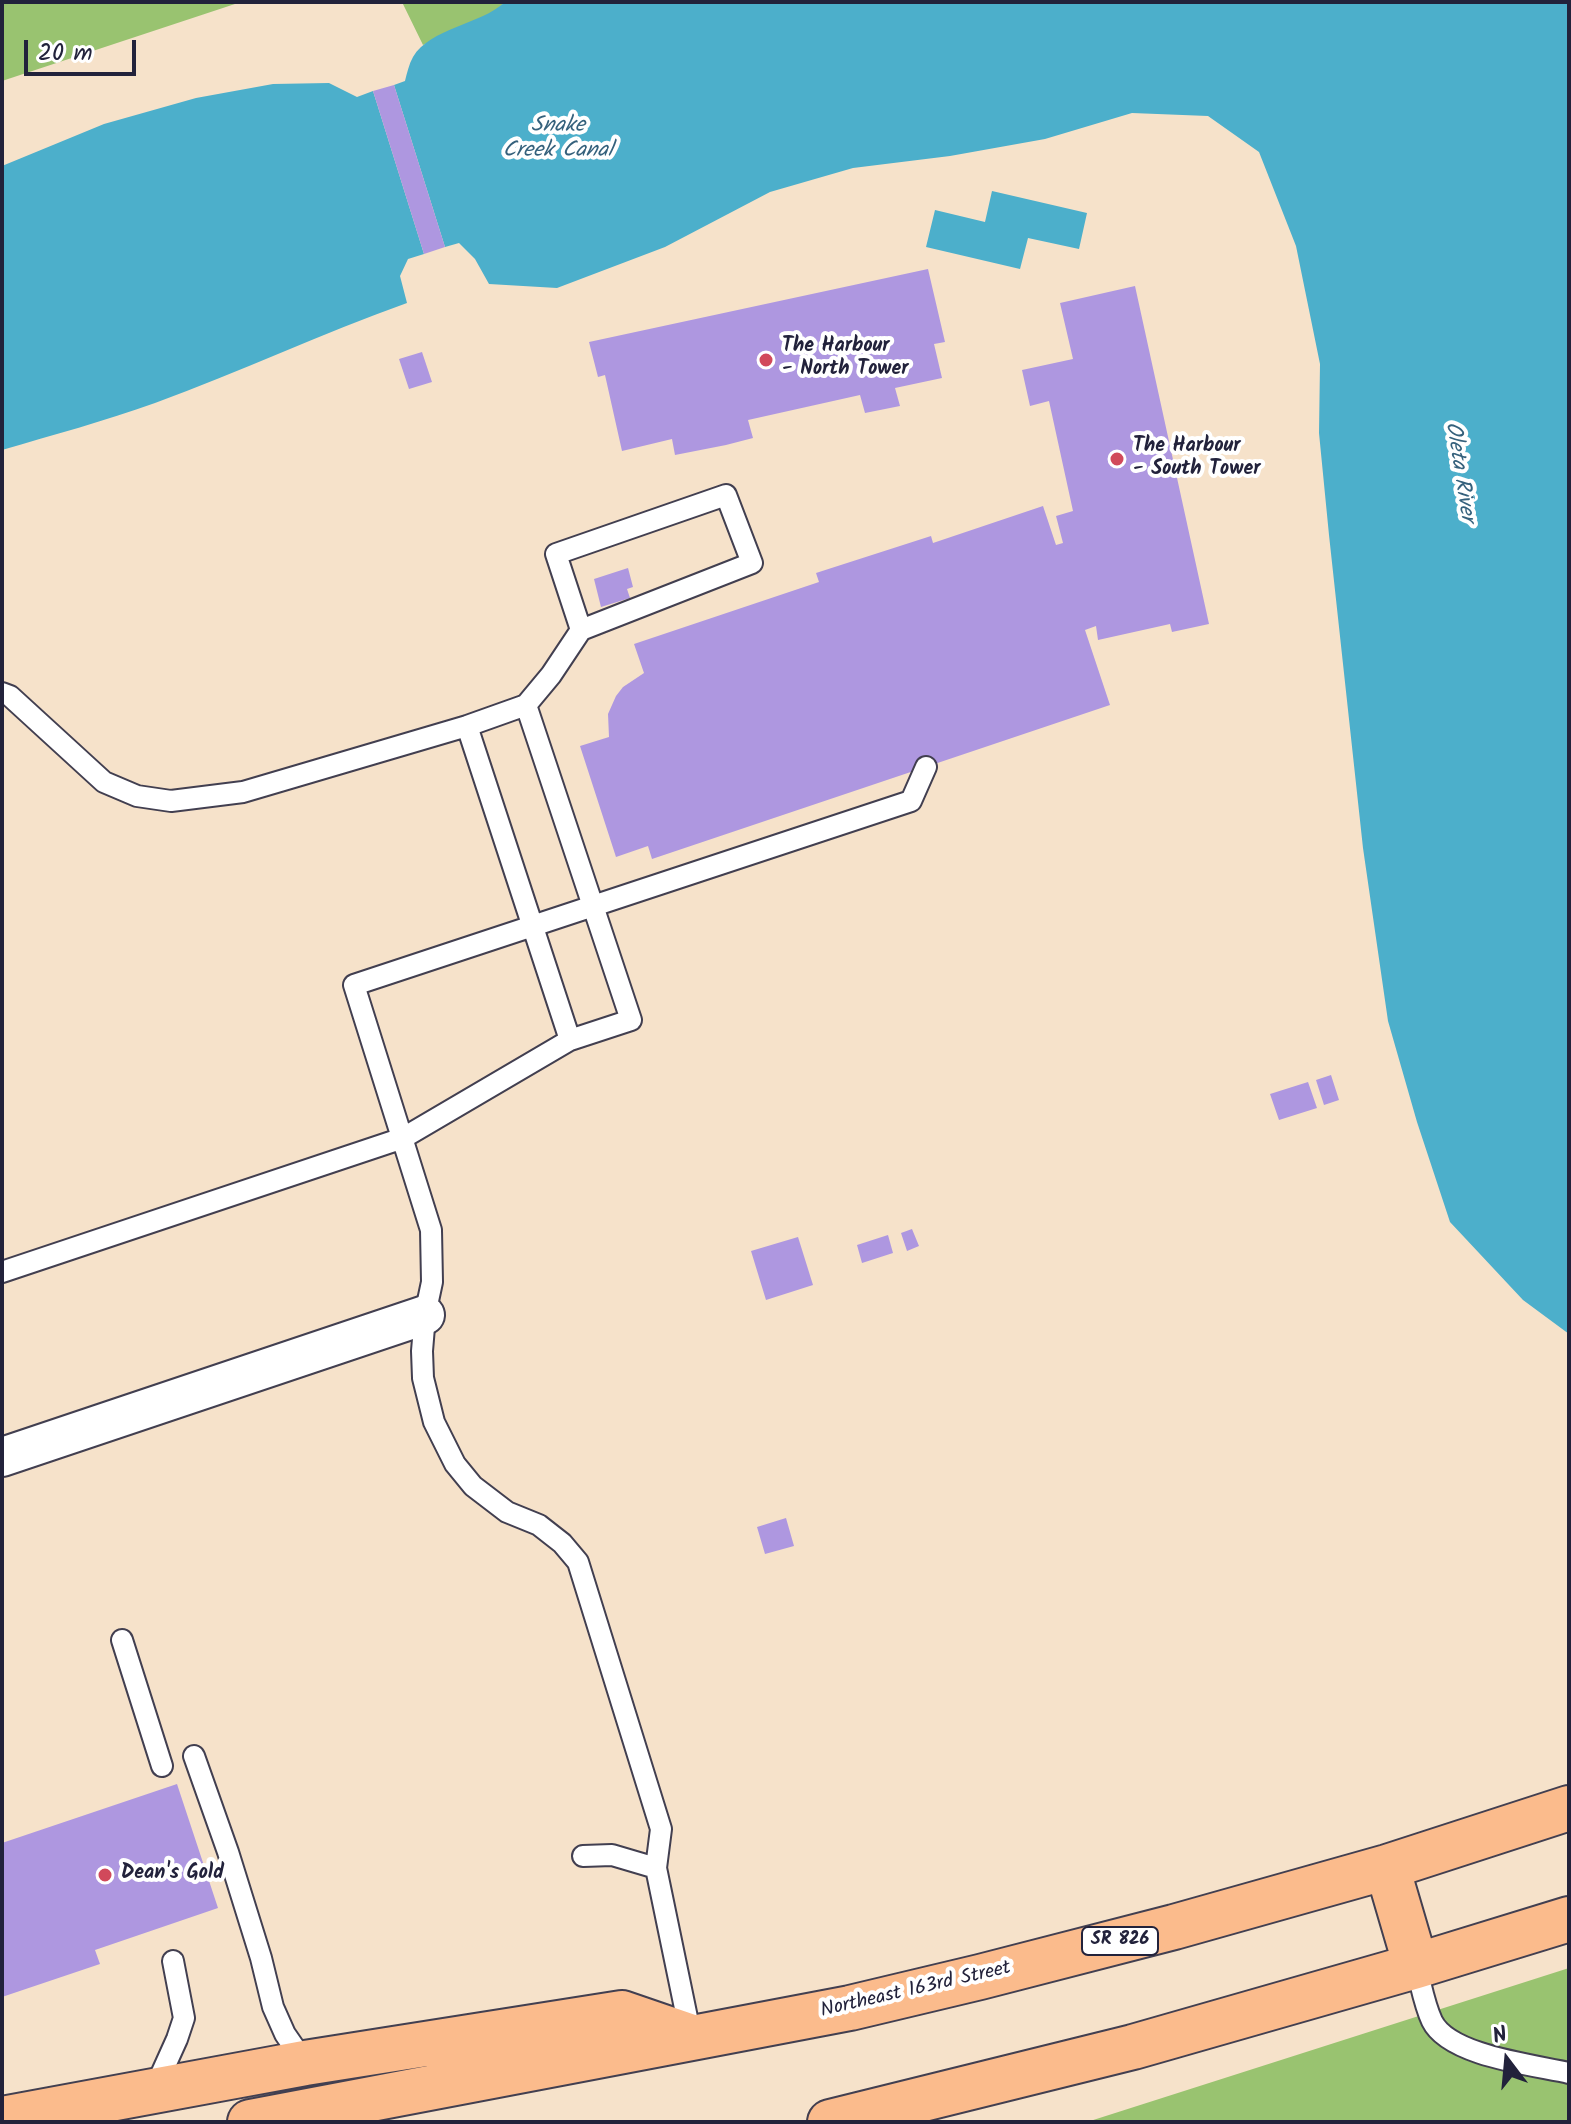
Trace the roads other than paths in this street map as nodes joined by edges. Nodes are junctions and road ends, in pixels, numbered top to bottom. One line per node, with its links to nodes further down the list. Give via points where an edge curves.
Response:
1 (581, 630): 1 (lane, via 556,554 726,495 752,563); 3 (lane)
2 (2, 693): 4 (lane, via 104,782 137,796 171,801 243,792)
3 (526, 705): 4 (lane); 6 (lane)
4 (467, 726): 7 (lane)
5 (926, 767): 6 (lane, via 911,801)
6 (594, 907): 7 (lane); 8 (lane, via 631,1020)
7 (532, 928): 8 (lane); 9 (lane, via 354,985)
8 (570, 1040): 9 (lane)
9 (403, 1138): 10 (lane); 11 (lane, via 431,1230 432,1282)
10 (2, 1272)
11 (425, 1315): 12 (street); 19 (lane, via 423,1378 434,1422 455,1464 473,1486 507,1512 539,1525 578,1562 661,1829)
12 (2, 1457)
13 (122, 1640): 15 (lane)
14 (194, 1756): 24 (lane, via 278,2021)
15 (162, 1766)
16 (1569, 1808): 18 (main road, Northeast 163rd Street / SR 826)
17 (583, 1856): 19 (lane, via 612,1855)
18 (1387, 1867): 22 (main road); 23 (main road, Northeast 163rd Street / SR 826, via 980,1977)
19 (656, 1868): 23 (lane)
20 (1569, 1919): 22 (main road)
21 (173, 1961): 26 (lane, via 184,2018)
22 (1416, 1966): 25 (lane, via 1433,2023 1450,2039 1476,2052); 29 (main road, via 1133,2047)
23 (691, 2037): 24 (main road, via 622,2013); 28 (main road, Northeast 163rd Street / SR 826)
24 (305, 2063): 26 (main road)
25 (1569, 2073)
26 (153, 2091): 27 (main road)
27 (2, 2119)
28 (250, 2122)
29 (830, 2122)

